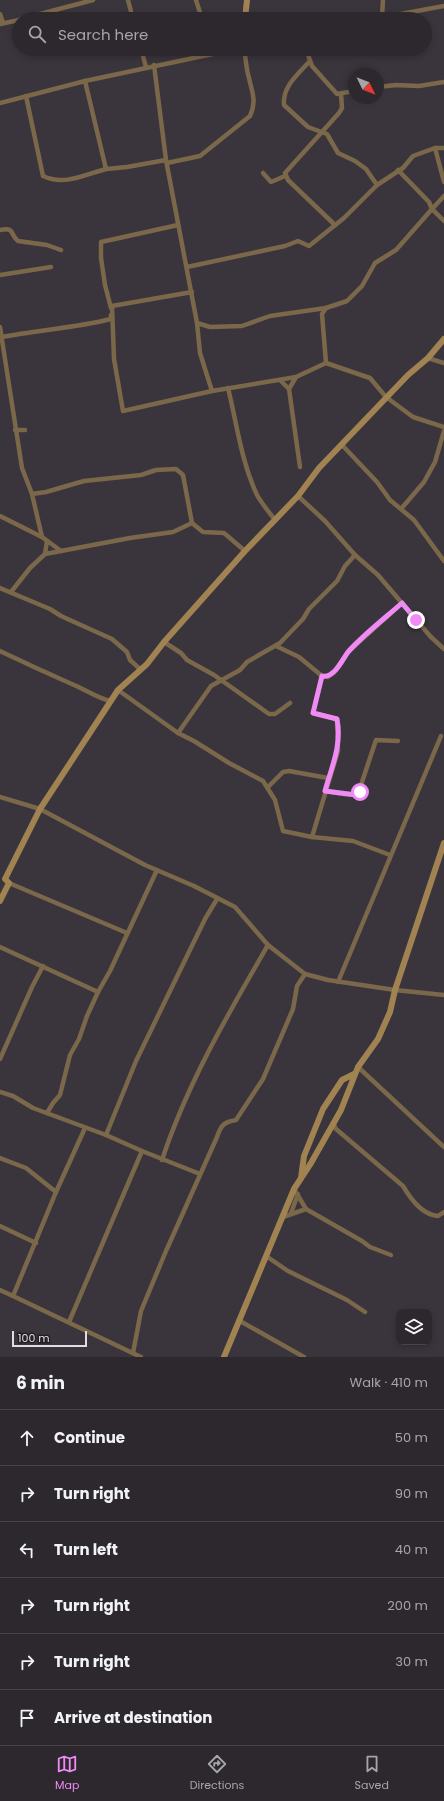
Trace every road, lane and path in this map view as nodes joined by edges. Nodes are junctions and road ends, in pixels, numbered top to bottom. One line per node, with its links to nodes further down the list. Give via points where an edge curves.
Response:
1 (93, 0): 7 (street)
2 (128, 0): 8 (street)
3 (196, 0): 9 (street)
4 (247, 0): 10 (street)
5 (383, 0): 11 (street)
6 (444, 6): 12 (street)
7 (47, 12)
8 (132, 12)
9 (200, 12)
10 (246, 12)
11 (382, 12)
12 (410, 12)
13 (0, 14): 15 (street)
14 (12, 21): 15 (street)
15 (1, 24)
16 (143, 56): 22 (street)
17 (192, 56): 21 (street)
18 (245, 56): 33 (street, via 254,95 250,116 200,156)
19 (308, 56): 20 (street)
20 (309, 62): 27 (street, via 337,94); 30 (street, via 291,82 285,94 284,105 308,127)
21 (154, 65): 22 (street); 33 (street)
22 (146, 67): 23 (street)
23 (85, 81): 28 (street); 34 (street)
24 (444, 82): 25 (street, via 419,86)
25 (384, 86)
26 (348, 92): 27 (street)
27 (341, 94): 30 (street, via 342,108)
28 (26, 96): 29 (street); 34 (street, via 43,176 53,181 68,180)
29 (0, 103)
30 (322, 132): 37 (street, via 287,170); 39 (street, via 330,137 338,153 366,168)
31 (436, 148): 32 (street); 35 (street, via 414,156); 38 (street)
32 (444, 148)
33 (166, 161): 34 (street); 43 (street)
34 (106, 169)
35 (398, 170): 39 (street); 41 (street)
36 (262, 173): 37 (street, via 271,182)
37 (285, 176): 44 (street)
38 (444, 182)
39 (377, 184): 44 (street)
40 (444, 196): 41 (street)
41 (432, 209): 42 (street); 51 (street, via 396,250 375,263 362,286 347,301)
42 (444, 220)
43 (178, 225): 48 (street); 54 (street, via 101,242 105,286 112,306 111,319 87,325)
44 (335, 225): 48 (street, via 309,246 298,241)
45 (0, 230): 46 (street, via 8,228 18,241 47,245)
46 (61, 250)
47 (51, 267): 49 (street)
48 (187, 267): 50 (street)
49 (0, 275)
50 (192, 292): 52 (street); 63 (street, via 112,306 114,359 124,411)
51 (326, 308): 52 (street, via 270,316 242,326 210,327); 57 (street, via 322,314)
52 (197, 323): 63 (street, via 200,353)
53 (0, 328): 54 (street)
54 (2, 337): 66 (street)
55 (444, 339): 56 (street)
56 (428, 358): 58 (street); 64 (street)
57 (326, 363): 59 (street); 64 (street, via 370,378)
58 (444, 363)
59 (296, 377): 60 (street); 62 (street)
60 (280, 380): 61 (street); 62 (street)
61 (228, 388): 63 (street); 75 (street, via 241,448 258,495)
62 (289, 389): 70 (street)
63 (212, 391)
64 (386, 398): 65 (street, via 413,417); 69 (street)
65 (444, 427)
66 (15, 430): 67 (street); 71 (street, via 22,468)
67 (25, 430)
68 (444, 431): 73 (street, via 435,462 424,482)
69 (342, 445): 72 (street, via 319,468); 73 (street, via 378,482 390,500)
70 (300, 466)
71 (32, 494): 76 (street, via 84,481 176,469 182,475); 77 (street)
72 (298, 496): 75 (street); 82 (street, via 325,521)
73 (401, 508): 83 (street, via 414,520)
74 (0, 516): 77 (street)
75 (275, 520): 79 (street)
76 (192, 523): 79 (street, via 203,532 224,533); 80 (street, via 173,532)
77 (42, 537): 78 (street)
78 (47, 541): 80 (street); 81 (street)
79 (245, 550): 87 (street)
80 (61, 551): 81 (street)
81 (45, 554): 85 (street)
82 (355, 555): 86 (street, via 378,575); 88 (street, via 337,580)
83 (444, 561)
84 (0, 588): 85 (street)
85 (11, 592): 91 (street, via 112,639 127,652 130,660)
86 (402, 603): 89 (street); 92 (street, via 349,651 334,672 328,677)
87 (164, 642): 91 (street); 93 (street)
88 (276, 646): 92 (street, via 299,657); 93 (street)
89 (444, 649)
90 (0, 651): 95 (street, via 96,697)
91 (141, 670): 94 (street)
92 (322, 676): 100 (street, via 313,713 337,719 338,726 338,751)
93 (222, 681): 96 (street, via 272,715); 97 (street, via 211,686)
94 (118, 690): 95 (street); 97 (street)
95 (110, 701): 104 (street)
96 (290, 703)
97 (178, 734): 101 (street, via 256,776)
98 (441, 736): 107 (street)
99 (398, 741): 102 (street, via 376,740 358,794)
100 (328, 778): 101 (street, via 288,771 283,772); 102 (street)
101 (268, 787): 105 (street, via 275,800 283,831)
102 (325, 791): 105 (street)
103 (0, 797): 104 (street)
104 (40, 809): 108 (street); 109 (street)
105 (312, 837): 107 (street, via 353,841)
106 (444, 843): 118 (street)
107 (390, 854): 117 (street)
108 (157, 870): 110 (street); 112 (street)
109 (5, 879): 111 (street); 112 (street)
110 (217, 899): 113 (street, via 235,907); 128 (street, via 136,1061)
111 (0, 902)
112 (127, 933): 119 (street)
113 (268, 945): 116 (street); 132 (street, via 187,1094)
114 (0, 947): 115 (street)
115 (43, 966): 119 (street); 121 (street)
116 (306, 974): 117 (street); 133 (street, via 298,986 294,1009 263,1079 236,1120 220,1126)
117 (338, 982): 118 (street)
118 (395, 990): 120 (street); 122 (street, via 390,1012 378,1039)
119 (98, 992): 125 (street, via 70,1055 60,1095)
120 (444, 995)
121 (0, 1059)
122 (358, 1067): 123 (street); 129 (street)
123 (354, 1074): 126 (street); 134 (street, via 342,1080 323,1109 304,1156)
124 (0, 1092): 125 (street)
125 (47, 1113): 127 (street)
126 (333, 1127): 134 (street); 138 (street, via 403,1186 409,1198 426,1212 438,1216)
127 (85, 1128): 128 (street); 135 (street)
128 (106, 1135): 130 (street)
129 (444, 1147)
130 (142, 1151): 132 (street); 149 (street)
131 (0, 1158): 135 (street, via 26,1168)
132 (162, 1160): 133 (street)
133 (200, 1174): 150 (street, via 141,1311)
134 (301, 1179): 136 (street)
135 (56, 1192): 142 (street)
136 (296, 1192): 137 (street); 139 (street); 140 (street)
137 (306, 1209): 139 (street); 143 (street, via 370,1247)
138 (444, 1212)
139 (291, 1213): 140 (street)
140 (283, 1217): 144 (street)
141 (0, 1226): 142 (street)
142 (36, 1243): 146 (street)
143 (391, 1255)
144 (266, 1256): 147 (street, via 288,1271); 148 (street)
145 (0, 1290): 146 (street)
146 (13, 1296): 149 (street)
147 (365, 1312)
148 (240, 1321): 152 (street, via 231,1336); 153 (street)
149 (69, 1322): 150 (street)
150 (133, 1353): 151 (street)
151 (140, 1357)
152 (224, 1357)
153 (304, 1357)

